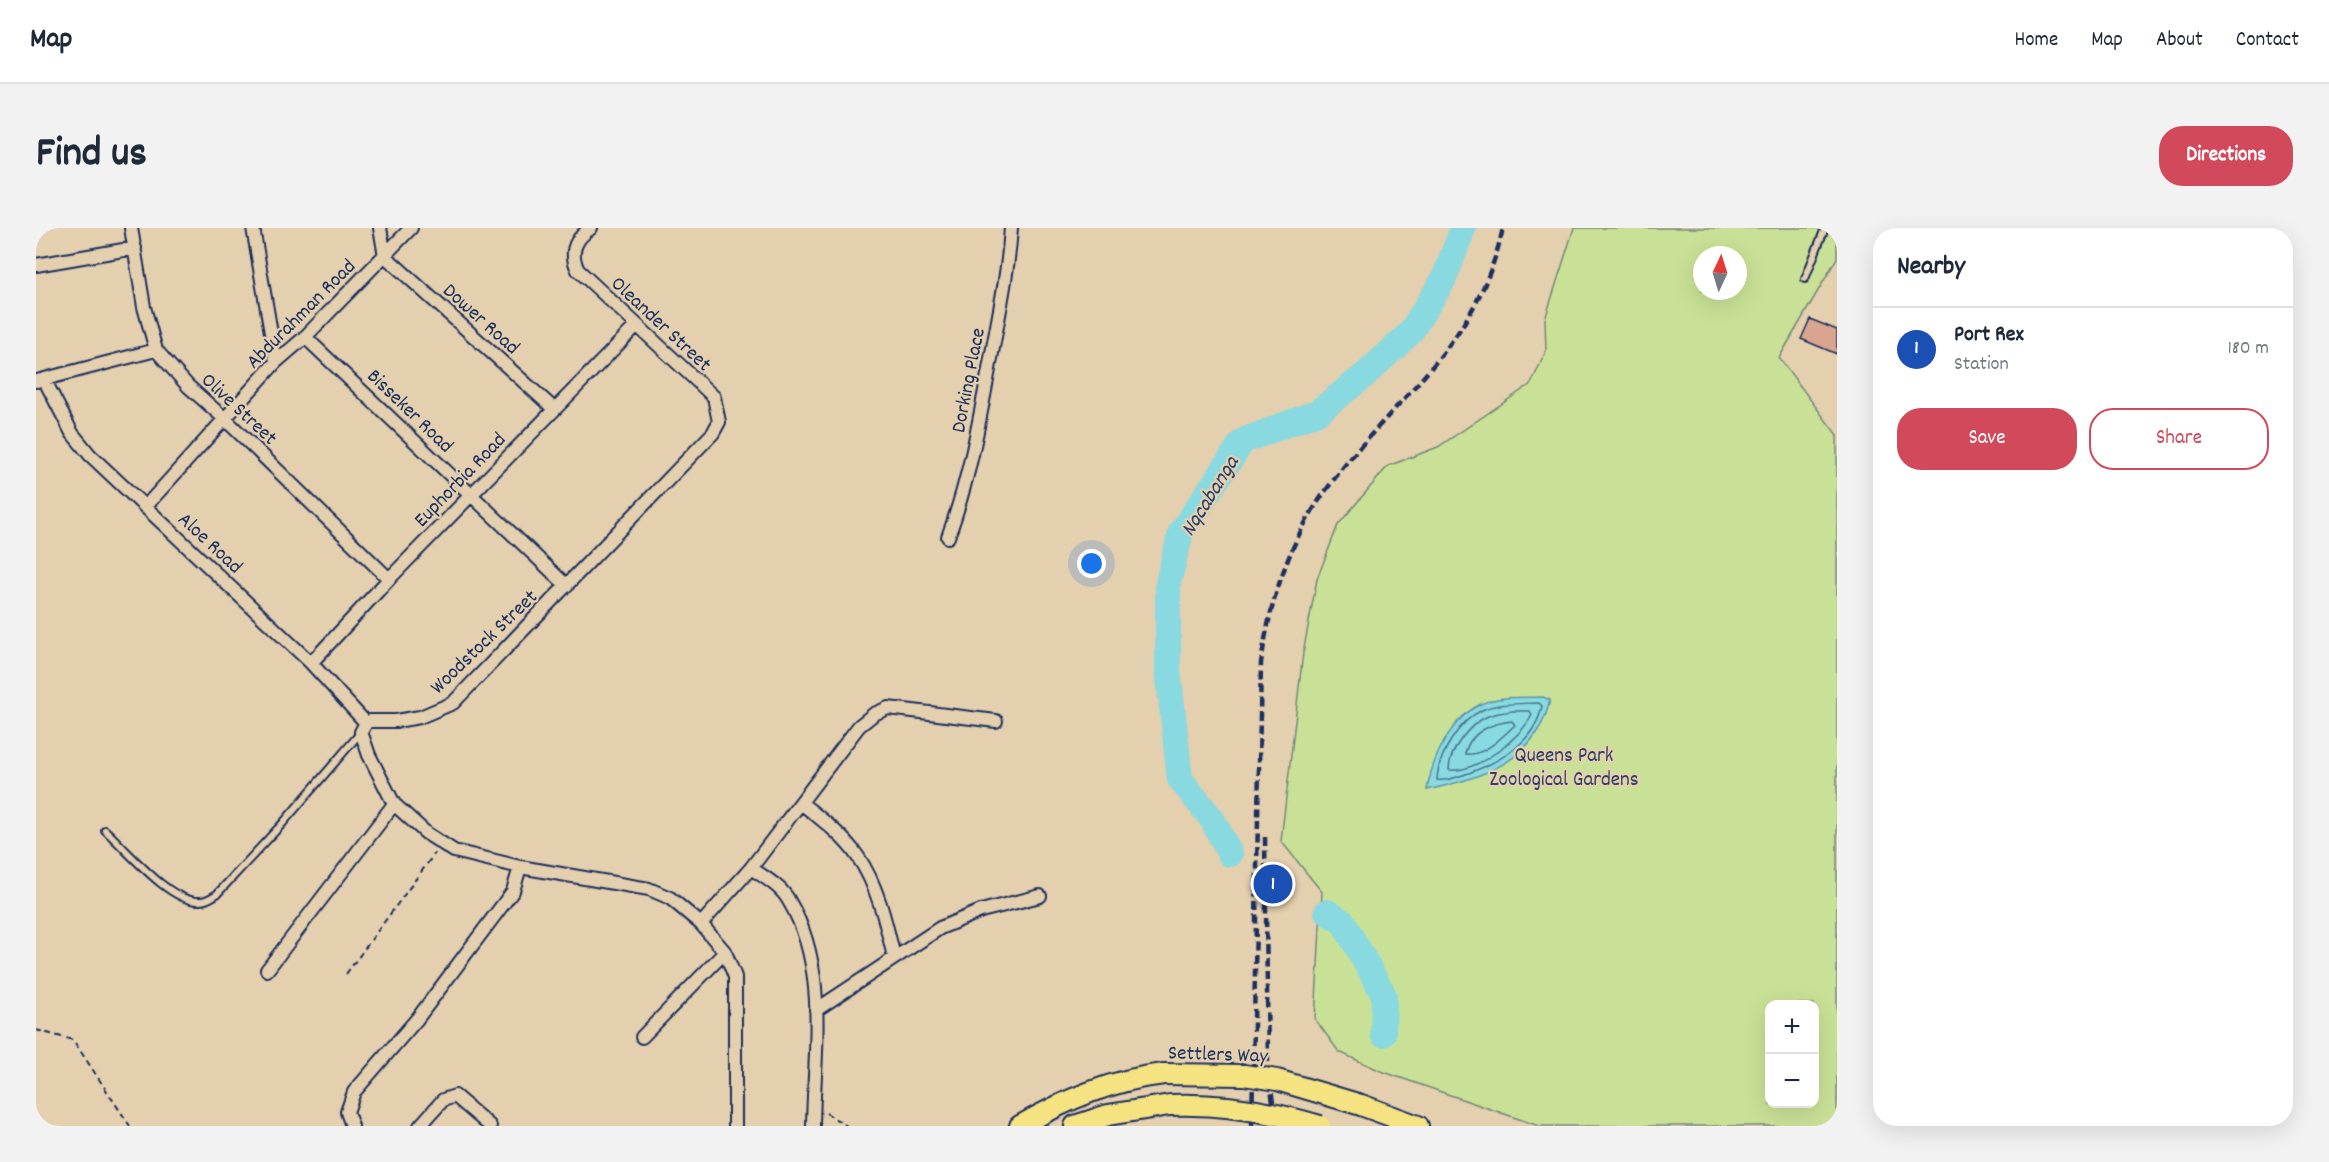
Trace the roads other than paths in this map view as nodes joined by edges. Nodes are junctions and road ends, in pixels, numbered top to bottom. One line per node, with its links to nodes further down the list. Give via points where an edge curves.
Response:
1 (131, 228): 8 (street, Olive Street)
2 (253, 228): 15 (street)
3 (380, 228): 9 (street)
4 (411, 228): 9 (street, Abdurahman Road)
5 (591, 228): 12 (street, Oleander Street, via 573,250 574,261 584,277)
6 (1011, 228): 22 (street, Dorking Place, via 1006,277 975,442 964,492)
7 (1825, 228): 11 (lane)
8 (135, 249): 10 (street); 14 (street, Olive Street)
9 (385, 256): 13 (street, Abdurahman Road); 17 (street, Dower Road)
10 (36, 265)
11 (1805, 279)
12 (637, 325): 17 (street, Euphorbia Road); 19 (street, Oleander Street, via 714,397 719,422)
13 (305, 337): 15 (street, Abdurahman Road); 20 (street, Bisseker Road)
14 (156, 350): 16 (street); 18 (street, Olive Street)
15 (276, 362): 18 (street, Abdurahman Road)
16 (40, 380): 21 (street, Aloe Road, via 90,455)
17 (554, 409): 20 (street, Euphorbia Road)
18 (225, 419): 21 (street, Abdurahman Road); 23 (street, Olive Street)
19 (712, 433): 24 (street, Woodstock Street)
20 (471, 495): 23 (street, Euphorbia Road); 24 (street, Bisseker Road)
21 (145, 507): 25 (street, Aloe Road)
22 (948, 537)
23 (389, 579): 25 (street, Euphorbia Road)
24 (567, 586): 27 (street, Woodstock Street, via 453,703 420,717)
25 (311, 663): 27 (street, Aloe Road)
26 (996, 720): 28 (street, via 888,708 859,726)
27 (363, 728): 29 (street, via 369,755); 30 (lane, via 284,823 217,894 198,902 171,891)
28 (801, 803): 32 (street); 36 (street, via 858,857 882,912)
29 (394, 804): 31 (street, via 462,855); 37 (street)
30 (105, 830)
31 (520, 867): 34 (street, via 659,892); 40 (street, via 513,891 417,1019 354,1092 347,1112)
32 (751, 868): 34 (street); 38 (street, via 789,899 812,963)
33 (1040, 897): 36 (street, via 981,911 940,928)
34 (701, 924): 35 (street)
35 (725, 952): 39 (street); 43 (street, via 736,987)
36 (894, 957): 38 (street)
37 (267, 970)
38 (816, 1010): 44 (street)
39 (642, 1037)
40 (352, 1126)
41 (420, 1126): 42 (street, via 443,1100 455,1096)
42 (490, 1126)
43 (735, 1126)
44 (813, 1126)
45 (1020, 1126): 48 (main road, Settlers Way, bridge, via 1099,1088 1131,1078 1164,1074 1244,1075 1277,1080)
46 (1075, 1126): 47 (main road, bridge, via 1108,1115 1170,1105 1208,1104 1239,1107)
47 (1320, 1126)
48 (1418, 1126)

